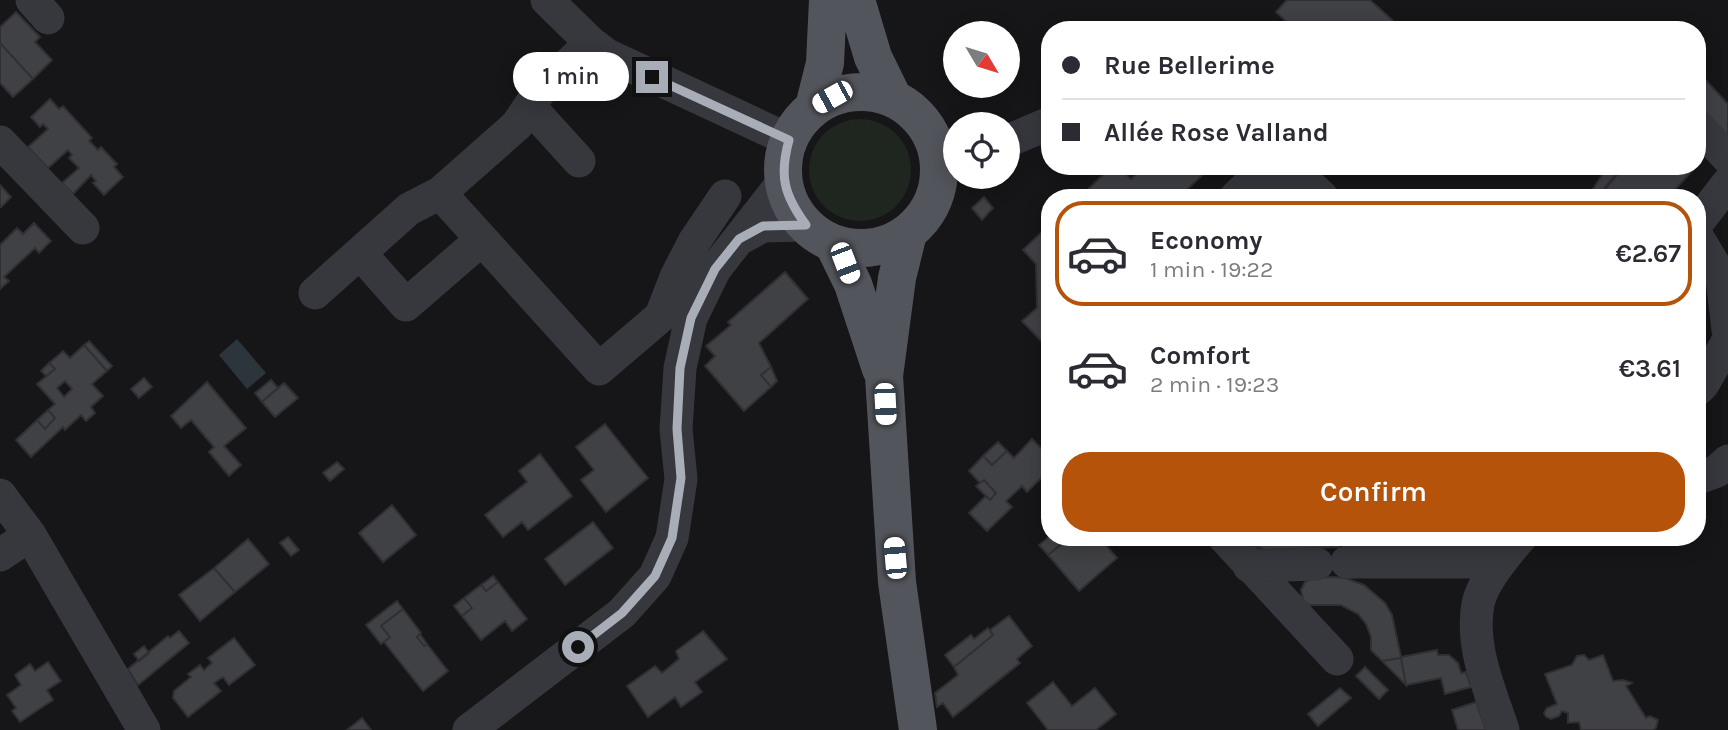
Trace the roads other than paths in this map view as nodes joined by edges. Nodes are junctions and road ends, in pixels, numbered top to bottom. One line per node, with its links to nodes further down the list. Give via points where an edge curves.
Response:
1 (547, 0): 4 (street)
2 (828, 0): 7 (main road, via 824,62)
3 (856, 0): 5 (main road, via 873,57)
4 (591, 43): 6 (street, via 539,92); 11 (street, via 633,68)
5 (893, 98): 7 (main road, via 852,92); 13 (main road, via 924,123)
6 (530, 107): 15 (street); 21 (street, via 517,125)
7 (814, 107): 11 (main road)
8 (1041, 127): 10 (street)
9 (1706, 135): 14 (street)
10 (1020, 136)
11 (789, 140): 17 (main road, via 783,160)
12 (1, 146): 24 (street)
13 (943, 152)
14 (1728, 158)
15 (579, 162)
16 (943, 169): 25 (main road, via 933,200)
17 (784, 181): 26 (main road, via 791,205); 27 (street)
18 (1266, 181): 20 (street)
19 (1728, 183): 23 (street)
20 (1293, 189)
21 (440, 194): 28 (street); 30 (street, via 409,209)
22 (724, 196): 28 (street, via 694,242 661,316 599,369)
23 (1706, 212)
24 (83, 229)
25 (908, 233): 26 (main road, via 891,242 852,248); 34 (main road)
26 (820, 234): 27 (street, via 763,226); 34 (main road, via 853,284)
27 (739, 239): 47 (street, via 715,269 691,318 680,368 677,429 681,478 672,538 655,576 622,613)
28 (481, 240): 30 (street, via 406,305)
29 (1706, 252): 32 (street, via 1721,278)
30 (360, 253): 31 (street)
31 (315, 293)
32 (1728, 330)
33 (1728, 341): 35 (street)
34 (884, 376): 48 (main road, via 897,582)
35 (1706, 379)
36 (1728, 461): 37 (street)
37 (1706, 475)
38 (0, 495): 39 (street)
39 (30, 535): 42 (street); 46 (street)
40 (1232, 546): 44 (street)
41 (1513, 546): 43 (street)
42 (0, 555)
43 (1499, 562): 44 (street); 49 (street, via 1478,603 1477,650)
44 (1250, 566): 45 (street)
45 (1337, 659)
46 (144, 730)
47 (469, 730)
48 (918, 730)
49 (1503, 730)

